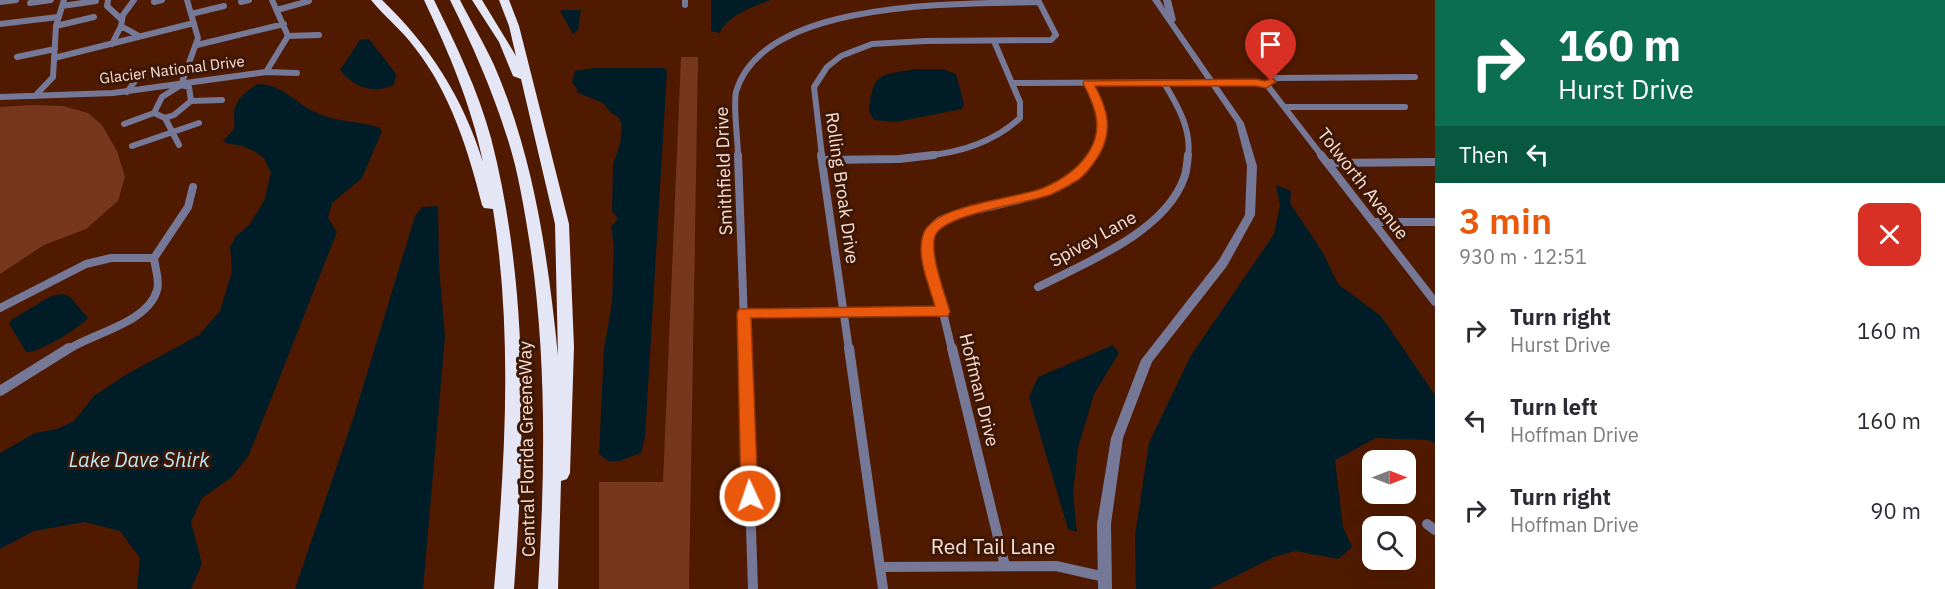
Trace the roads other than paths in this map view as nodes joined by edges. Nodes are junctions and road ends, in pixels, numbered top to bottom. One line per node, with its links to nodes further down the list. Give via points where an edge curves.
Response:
1 (16, 0): 19 (street)
2 (51, 0): 22 (street)
3 (108, 0): 30 (street, via 107,6)
4 (134, 0): 30 (street, via 124,10)
5 (162, 0): 20 (street)
6 (187, 0): 27 (street)
7 (249, 0): 21 (street)
8 (272, 0): 26 (street)
9 (376, 0): 85 (highway, via 418,42 440,74 472,142 494,221)
10 (429, 0): 85 (highway, Central Florida GreeneWay, via 461,64 488,152 505,249)
11 (455, 0): 91 (highway, Central Florida GreeneWay, via 486,58 507,117 527,187 537,243 552,425)
12 (477, 0): 61 (highway, via 504,42)
13 (504, 0): 61 (highway)
14 (1155, 0): 32 (street)
15 (1167, 0): 32 (street)
16 (96, 1): 23 (street)
17 (309, 1): 26 (street)
18 (1038, 1): 25 (street); 40 (street, Rolling Broak Drive, via 1056,34 1051,40)
19 (0, 2)
20 (154, 2)
21 (241, 2)
22 (30, 3)
23 (63, 3): 28 (street)
24 (224, 6): 27 (street)
25 (851, 6)
26 (277, 10): 34 (street)
27 (191, 14): 31 (street)
28 (58, 17): 33 (street); 35 (street)
29 (93, 17): 35 (street)
30 (121, 23): 38 (street); 41 (street)
31 (194, 23): 38 (street); 42 (street)
32 (1172, 23): 50 (street)
33 (0, 24)
34 (284, 24): 39 (street); 42 (street)
35 (56, 26): 43 (street)
36 (791, 26): 84 (street, Smithfield Drive, via 764,42 750,59 736,93)
37 (319, 35): 39 (street)
38 (139, 36): 41 (street)
39 (288, 36): 46 (street, Glacier National Drive)
40 (994, 40): 51 (street); 71 (street, Rolling Broak Drive, via 887,42 841,56 827,67 814,87)
41 (112, 44): 45 (street)
42 (197, 45): 54 (street, via 182,73)
43 (55, 49): 44 (street); 45 (street)
44 (17, 57)
45 (54, 58): 57 (street, via 52,77)
46 (266, 72): 48 (street); 54 (street, Glacier National Drive)
47 (141, 73): 56 (street)
48 (297, 73)
49 (1415, 78): 55 (street, via 1277,78)
50 (1214, 82): 53 (street); 55 (street); 89 (street, via 1240,123 1252,166 1250,215 1223,263 1147,360 1118,438 1104,524)
51 (1012, 83): 52 (street); 71 (street, via 1020,102 1020,118 1005,134 987,142 910,159)
52 (1088, 83): 53 (street); 83 (street, Hoffman Drive, via 1098,101 1102,132 1101,142 1086,167 1046,192 962,213 938,222 929,233 927,246)
53 (1164, 83): 78 (street, Spivey Lane, via 1182,113 1189,152 1187,171 1170,205 1139,233)
54 (181, 85): 56 (street, Glacier National Drive); 60 (street, via 189,87); 64 (street, via 162,98)
55 (1267, 85): 62 (street, Tolworth Avenue)
56 (126, 92): 57 (street, Glacier National Drive)
57 (35, 96): 58 (street, Glacier National Drive)
58 (0, 97)
59 (222, 100): 60 (street)
60 (191, 101): 65 (street)
61 (534, 106): 91 (highway, via 562,224 565,280 562,464)
62 (1286, 107): 63 (street); 73 (street, Tolworth Avenue)
63 (1405, 107)
64 (154, 113): 65 (street); 67 (street)
65 (165, 118): 68 (street)
66 (200, 123): 68 (street)
67 (124, 124)
68 (171, 133): 69 (street); 70 (street)
69 (179, 145)
70 (132, 146)
71 (822, 160): 82 (street, Rolling Broak Drive)
72 (1435, 162): 73 (street)
73 (1328, 163): 75 (street, Tolworth Avenue)
74 (193, 187): 77 (street, via 188,207)
75 (1374, 222): 76 (street); 79 (street, Tolworth Avenue)
76 (1435, 222)
77 (154, 258): 81 (street, via 111,258 86,264); 86 (street, via 158,288 153,303 131,320 74,345)
78 (1038, 287)
79 (1431, 291): 80 (street, Tolworth Avenue)
80 (1435, 302)
81 (0, 308)
82 (844, 312): 83 (street); 84 (street); 88 (street, Rolling Broak Drive)
83 (943, 312): 87 (street, Hoffman Drive)
84 (744, 313): 92 (street, Smithfield Drive)
85 (512, 350): 90 (highway, Central Florida GreeneWay, via 512,476)
86 (0, 391)
87 (1005, 566): 88 (street, Red Tail Lane); 89 (street, Red Tail Lane, via 1076,569)
88 (880, 567): 93 (street, Rolling Broak Drive)
89 (1105, 583)
90 (504, 589)
91 (549, 589)
92 (753, 589)
93 (883, 589)

